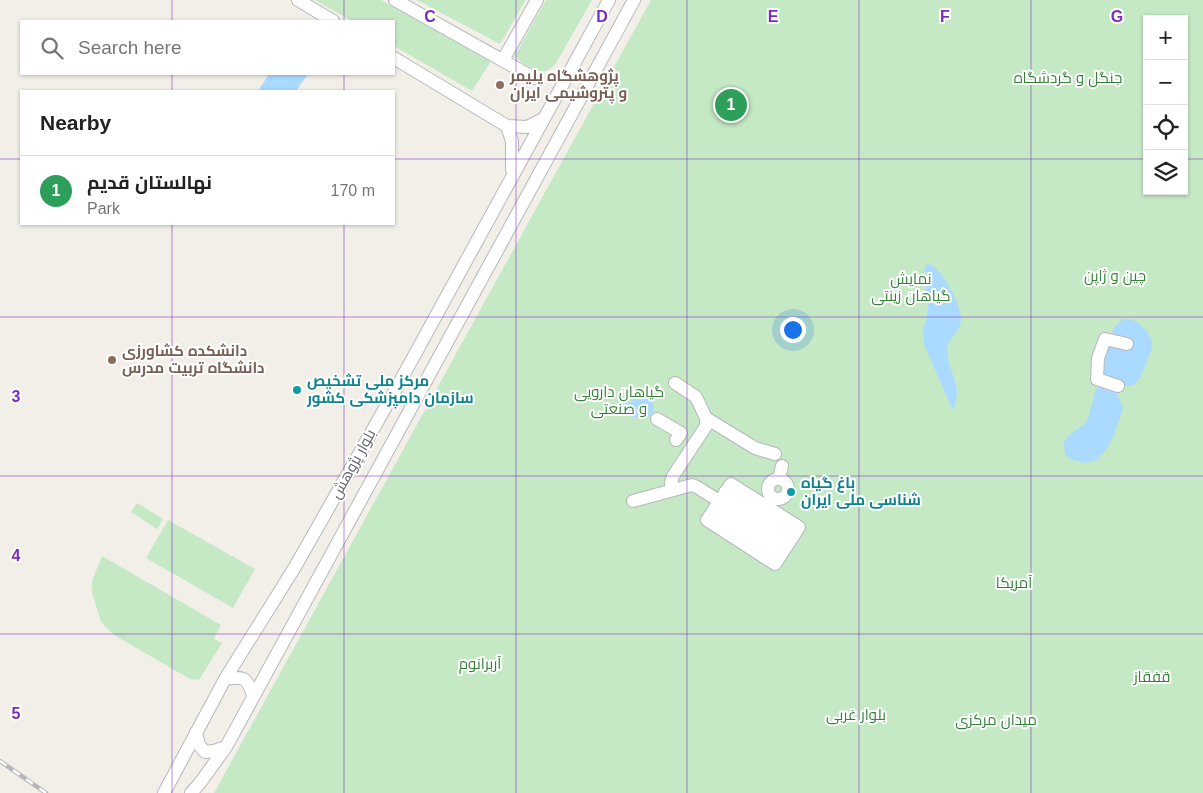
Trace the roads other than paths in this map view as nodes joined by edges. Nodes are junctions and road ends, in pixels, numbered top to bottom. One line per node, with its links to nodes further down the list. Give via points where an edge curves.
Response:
1 (298, 0): 6 (street)
2 (395, 0): 8 (street)
3 (537, 0): 8 (street)
4 (609, 0): 10 (street, بلوار پژوهش)
5 (634, 0): 30 (street, بلوار پژوهش)
6 (331, 20)
7 (395, 59): 11 (street)
8 (503, 60): 9 (street)
9 (534, 78)
10 (543, 119): 11 (street, via 527,127); 12 (street, بلوار پژوهش)
11 (507, 126): 12 (street, via 512,141)
12 (511, 176): 29 (street, بلوار پژوهش, via 295,567)
13 (1124, 344): 15 (street, via 1105,339 1098,358 1097,379)
14 (674, 383): 16 (street, via 696,396)
15 (1118, 386)
16 (706, 418): 19 (street, via 755,448); 21 (street, via 706,426 673,476)
17 (657, 419): 18 (street)
18 (675, 426)
19 (775, 454)
20 (782, 466): 26 (street, via 779,479 785,482 788,491)
21 (672, 490): 22 (street); 23 (street, via 692,485)
22 (634, 501)
23 (719, 501): 24 (street); 24 (street, via 731,484); 24 (street, via 707,520)
24 (733, 510): 25 (street); 25 (street); 25 (street)
25 (746, 519): 26 (street); 26 (street); 26 (street)
26 (763, 519): 27 (street); 27 (street); 27 (street)
27 (773, 536): 28 (street); 28 (street, via 799,528); 28 (street, via 775,564)
28 (787, 546)
29 (225, 678): 30 (street, via 244,678); 31 (street, بلوار پژوهش)
30 (253, 695): 32 (street, بلوار پژوهش)
31 (196, 732): 32 (street, via 199,745 205,752); 33 (street, بلوار پژوهش)
32 (226, 748): 34 (street, بلوار پژوهش)
33 (164, 793)
34 (191, 793)

